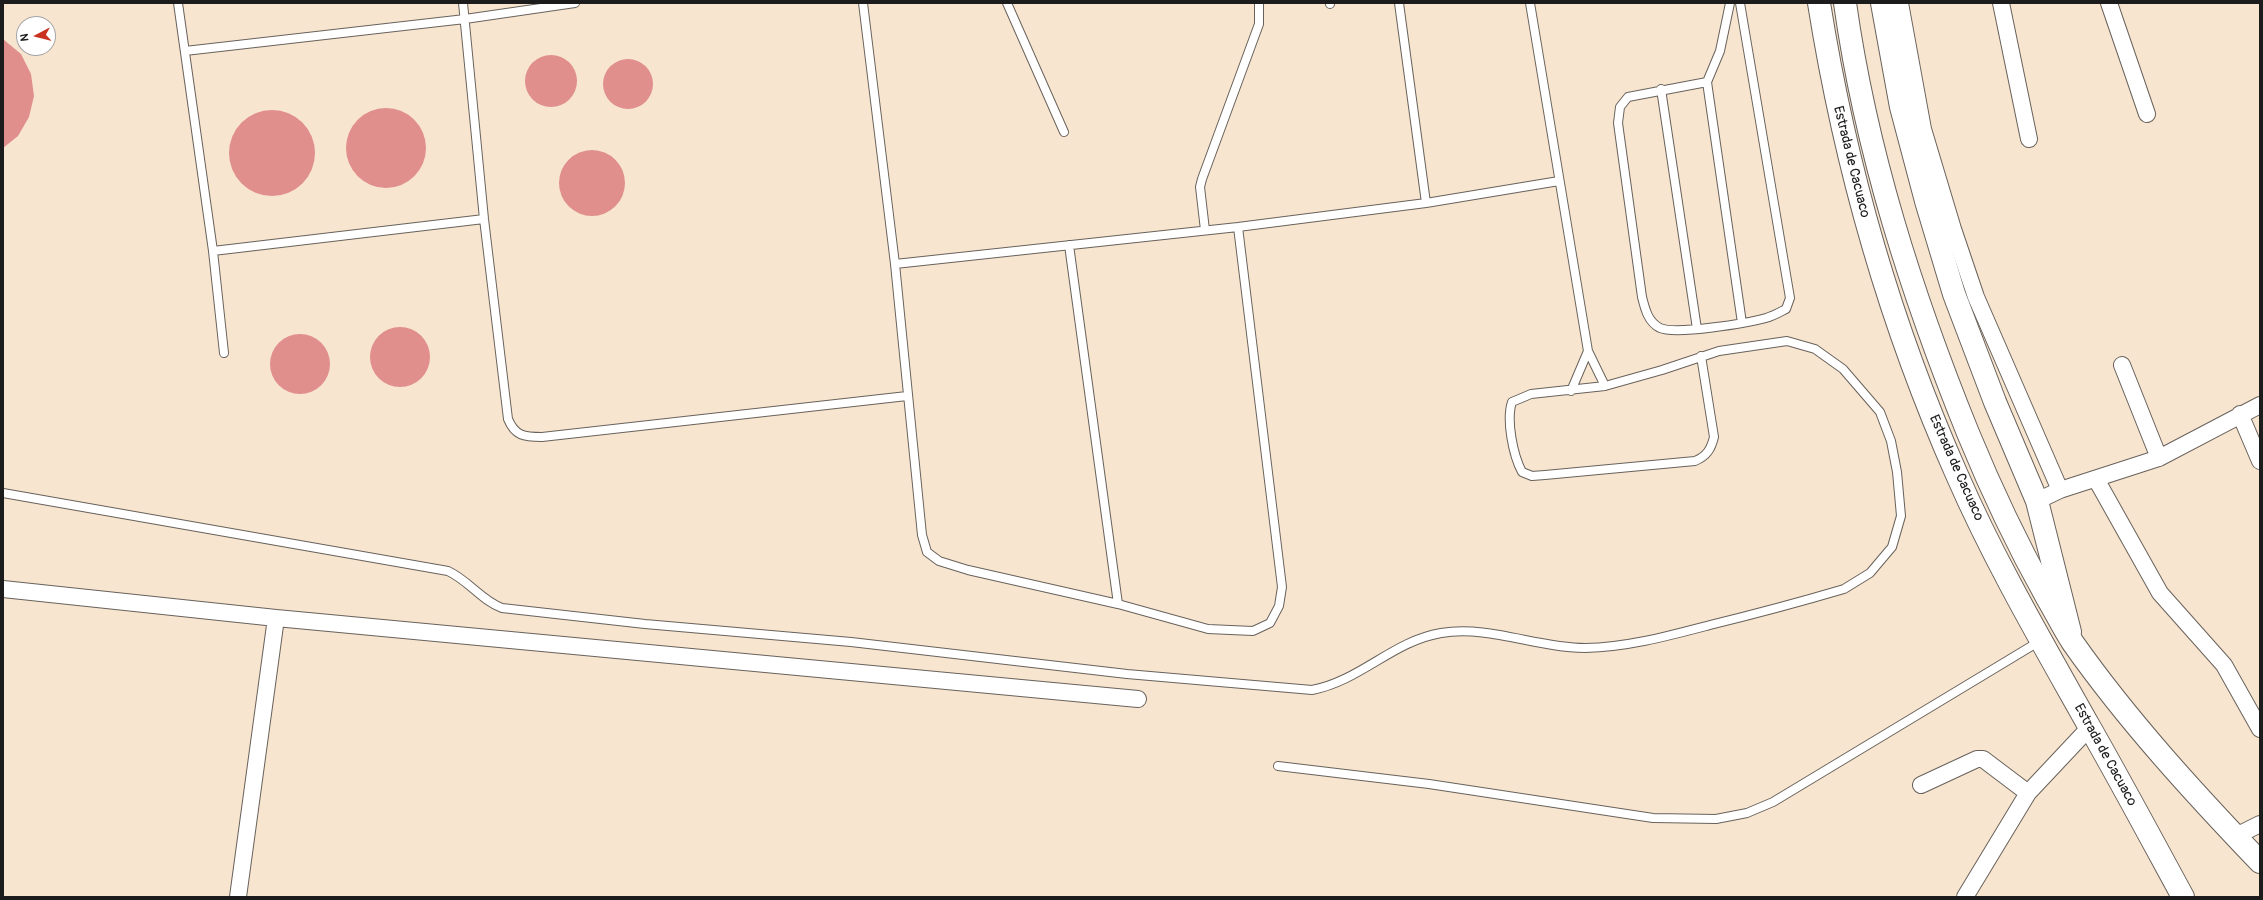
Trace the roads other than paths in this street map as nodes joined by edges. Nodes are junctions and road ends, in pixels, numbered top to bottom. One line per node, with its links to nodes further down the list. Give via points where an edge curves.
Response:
1 (178, 3): 18 (lane)
2 (463, 3): 17 (lane)
3 (575, 3): 17 (lane)
4 (863, 3): 31 (lane)
5 (1007, 3): 22 (lane)
6 (1259, 3): 28 (lane, via 1259,24 1200,188)
7 (1399, 3): 25 (lane)
8 (1530, 3): 24 (lane)
9 (1730, 3): 19 (lane, via 1720,51)
10 (1740, 3): 32 (lane, via 1790,298 1786,309 1768,318)
11 (1819, 3): 52 (main road, Estrada de Cacuaco, via 1841,124 1856,184 1874,252 1910,362 1957,476)
12 (1845, 3): 53 (main road, Estrada de Cacuaco, via 1870,139 1894,226 1922,311 1988,480 2028,563)
13 (1882, 3): 48 (main road, via 1901,108 1954,294 1995,402)
14 (1900, 3): 46 (street, via 1923,129 1953,229 1976,297)
15 (2001, 3): 23 (street)
16 (2109, 3): 21 (street)
17 (465, 19): 18 (lane); 26 (lane)
18 (185, 51): 30 (lane)
19 (1707, 82): 20 (lane); 32 (lane)
20 (1661, 89): 33 (lane); 33 (lane, via 1628,97 1620,107 1618,122 1642,297 1651,321 1660,328)
21 (2146, 114)
22 (1064, 132)
23 (2029, 139)
24 (1559, 181): 25 (lane); 34 (lane)
25 (1426, 203): 27 (lane)
26 (484, 219): 30 (lane); 40 (lane, via 508,419 513,430 522,435 542,437)
27 (1238, 227): 28 (lane); 50 (lane, via 1282,587 1279,606 1270,623 1253,631 1208,629)
28 (1205, 230): 29 (lane)
29 (1069, 245): 31 (lane); 50 (lane)
30 (213, 251): 35 (lane)
31 (896, 264): 40 (lane)
32 (1742, 323): 33 (lane)
33 (1697, 329)
34 (1588, 351): 38 (lane); 39 (lane)
35 (224, 353)
36 (1701, 356): 38 (lane); 39 (lane, via 1714,437 1712,447 1704,457 1695,461 1532,476 1522,472 1517,463 1508,413 1512,402 1531,394); 47 (lane, via 1787,341 1815,349 1843,369 1880,412 1891,441 1901,516 1892,547 1870,573 1844,589 1646,642 1612,647 1562,646 1466,631 1435,634 1402,645 1341,682 1312,690 1127,674 851,642 645,624 502,608 494,605 462,577 448,571)
37 (2122, 365): 43 (street)
38 (1605, 386): 39 (lane)
39 (1571, 391)
40 (907, 396): 50 (lane, via 922,535 927,552 939,561 968,570)
41 (2260, 405): 42 (street)
42 (2240, 414): 43 (street); 44 (street)
43 (2158, 458): 45 (street)
44 (2260, 461)
45 (2096, 479): 46 (street); 56 (street, via 2160,592 2224,665)
46 (2060, 490): 48 (street)
47 (3, 493)
48 (2037, 501): 53 (main road)
49 (3, 589): 51 (street)
50 (1118, 604)
51 (276, 618): 54 (street); 63 (street)
52 (2041, 640): 55 (main road, Estrada de Cacuaco); 57 (lane, via 1774,802 1747,813 1716,819 1653,818 1429,784)
53 (2072, 641): 61 (main road, Estrada de Cacuaco, via 2151,740)
54 (1138, 699)
55 (2090, 727): 59 (street); 65 (main road, Estrada de Cacuaco)
56 (2260, 729)
57 (1278, 766)
58 (1921, 785): 59 (street, via 1977,759 1983,759)
59 (2028, 793): 64 (street)
60 (2260, 824): 61 (street)
61 (2236, 836): 62 (main road, Estrada de Cacuaco)
62 (2260, 862)
63 (238, 897)
64 (1965, 897)
65 (2184, 897)

